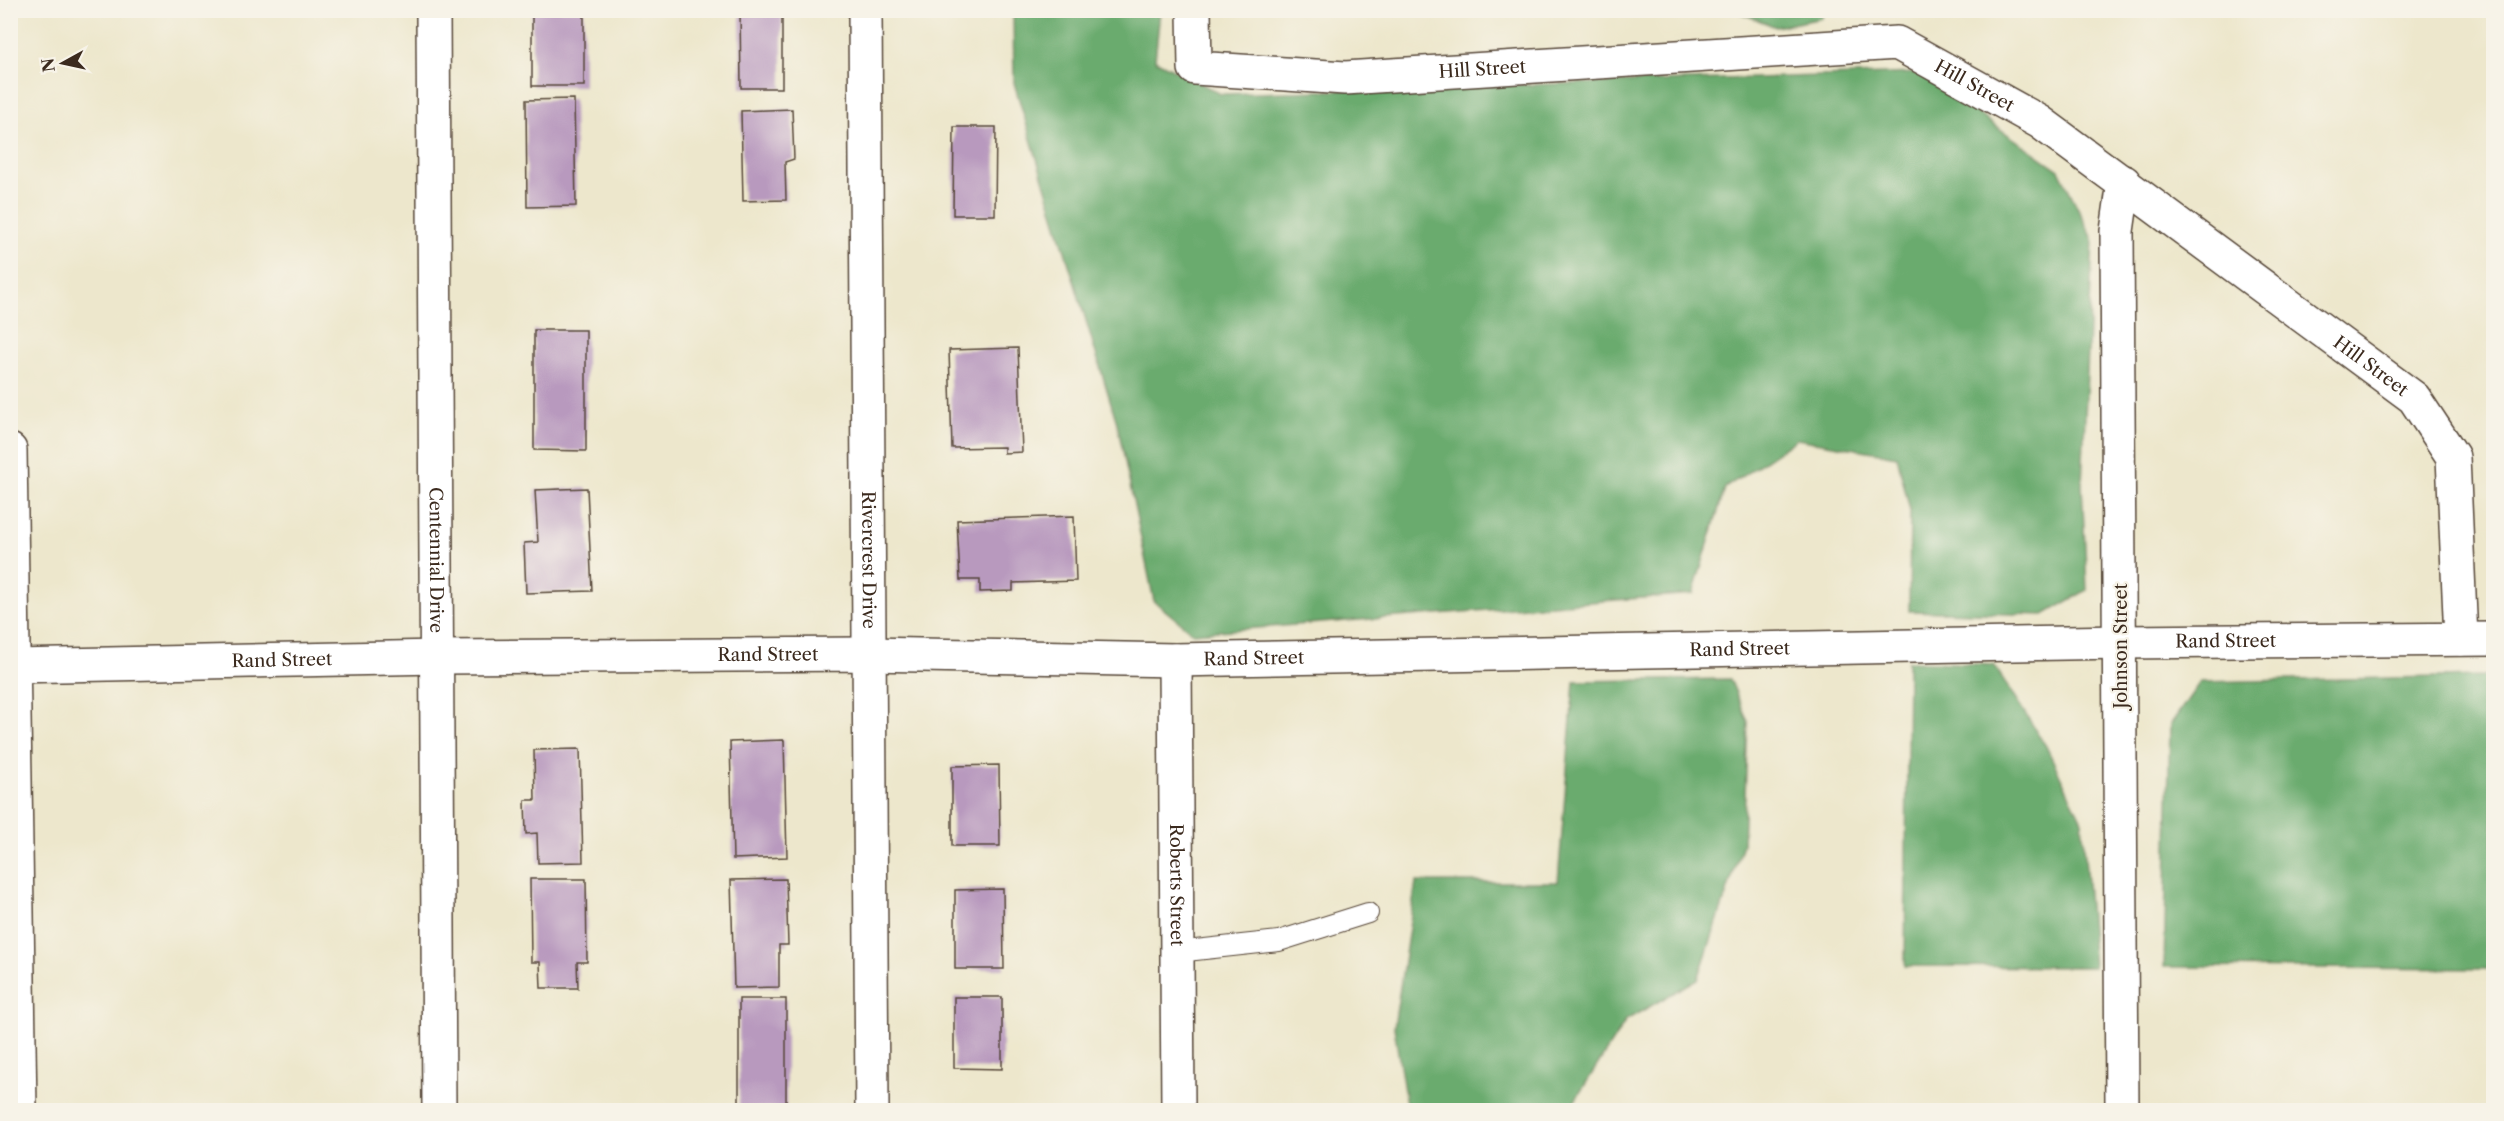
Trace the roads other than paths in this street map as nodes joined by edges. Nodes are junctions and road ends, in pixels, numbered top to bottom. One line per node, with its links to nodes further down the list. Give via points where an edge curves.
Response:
1 (434, 10): 10 (street, Centennial Drive)
2 (865, 10): 9 (street, Rivercrest Drive)
3 (1194, 10): 4 (street, Hill Street, via 1195,68 1344,78 1898,43 2040,122)
4 (2124, 182): 6 (street, Hill Street, via 2414,398 2453,457); 8 (street, Johnson Street, via 2117,231)
5 (10, 450): 12 (street)
6 (2461, 639): 7 (street, Rand Street); 8 (street, Rand Street)
7 (2493, 639)
8 (2121, 642): 11 (street, Rand Street); 19 (street, Johnson Street)
9 (868, 654): 10 (street, Rand Street); 11 (street, Rand Street); 17 (street, Rivercrest Drive)
10 (438, 657): 12 (street, Rand Street); 16 (street, Centennial Drive)
11 (1175, 660): 14 (street, Roberts Street)
12 (14, 666): 15 (street)
13 (1368, 912): 14 (lane, via 1279,941)
14 (1177, 952): 18 (street, Roberts Street)
15 (20, 1110)
16 (439, 1110)
17 (873, 1110)
18 (1178, 1110)
19 (2122, 1110)

